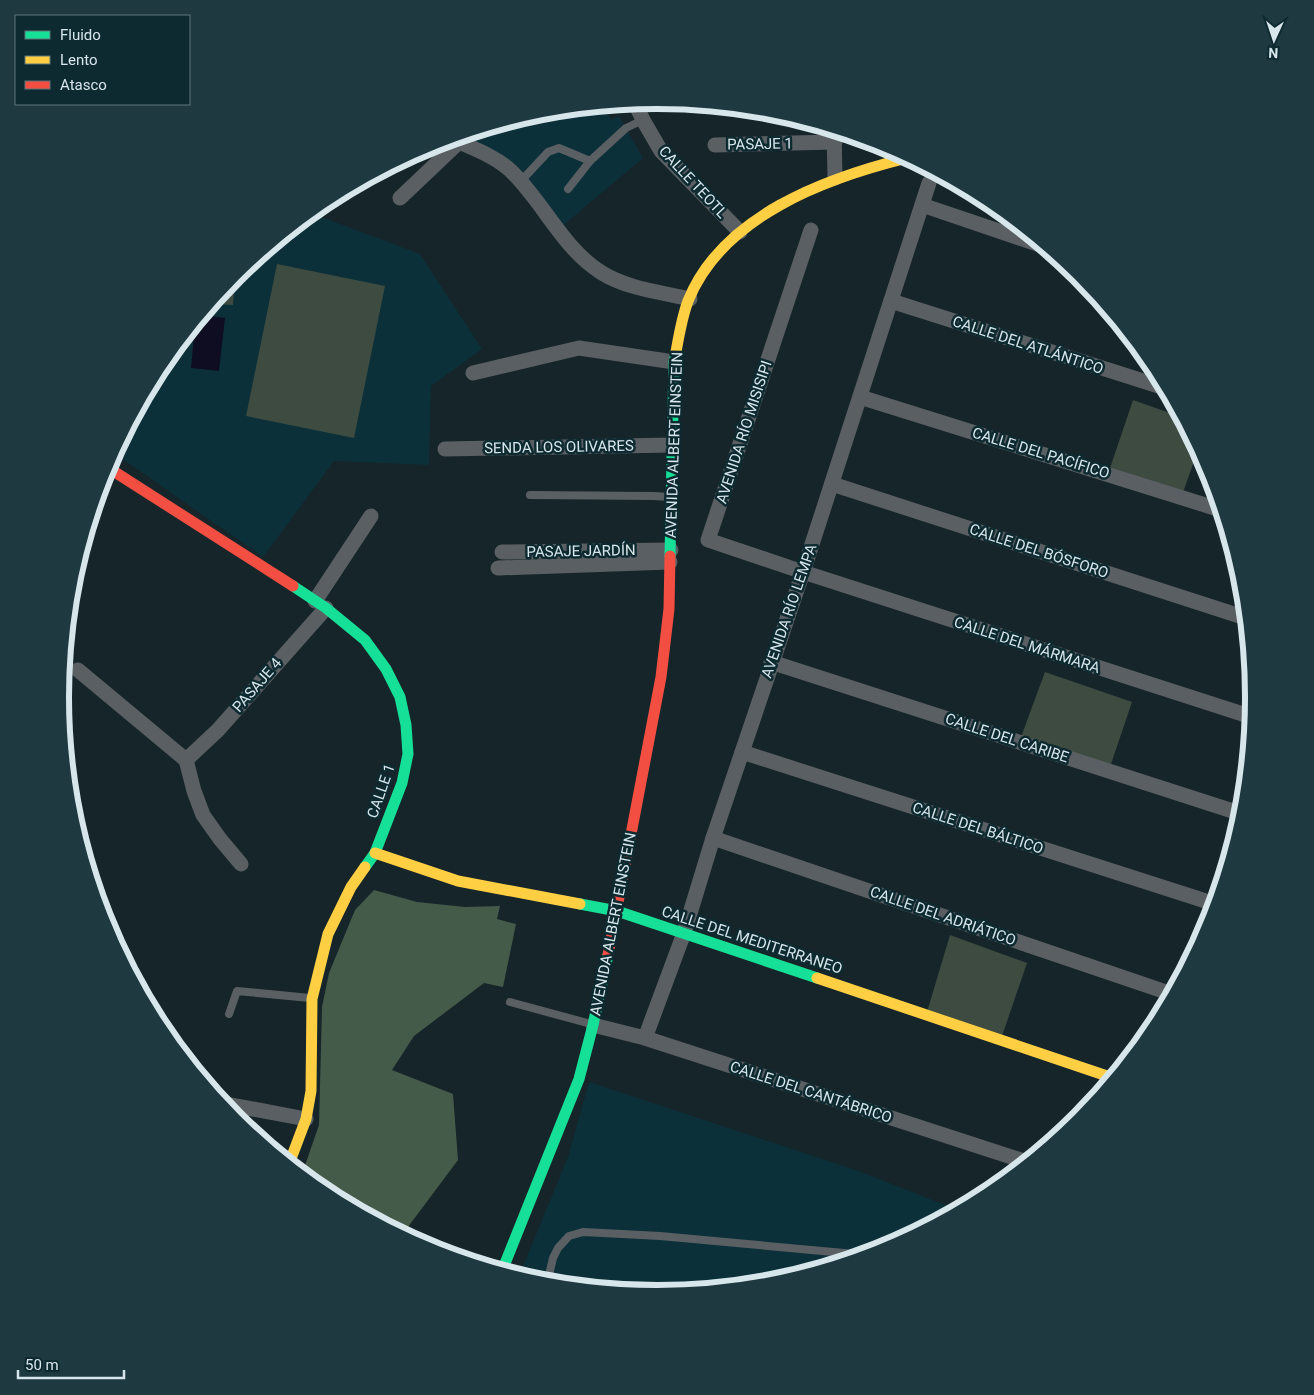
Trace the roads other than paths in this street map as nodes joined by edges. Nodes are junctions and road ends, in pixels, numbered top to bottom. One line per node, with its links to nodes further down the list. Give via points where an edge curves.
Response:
1 (638, 110): 2 (street, CALLE TEOTL)
2 (643, 120): 8 (lane, via 626,128); 17 (street, CALLE TEOTL, via 666,156)
3 (833, 136): 6 (street, PASAJE 1)
4 (834, 136): 10 (street)
5 (460, 143): 11 (street, via 505,166)
6 (715, 145)
7 (449, 147): 14 (street)
8 (590, 161): 11 (lane, via 559,148 548,152); 13 (lane)
9 (897, 161): 10 (street, AVENIDA ALBERT EINSTEIN)
10 (835, 178): 17 (street, AVENIDA ALBERT EINSTEIN, via 800,193)
11 (520, 181): 19 (street, via 579,254 603,273 629,284)
12 (929, 183): 15 (street, AVENIDA RÍO LEMPA)
13 (568, 189)
14 (400, 198)
15 (922, 205): 18 (street); 20 (street, AVENIDA RÍO LEMPA)
16 (811, 230): 36 (street, AVENIDA RÍO MISISIPI, via 708,540)
17 (740, 232): 19 (street, AVENIDA ALBERT EINSTEIN, via 713,260)
18 (1027, 241)
19 (690, 298): 21 (street, AVENIDA ALBERT EINSTEIN, via 680,325)
20 (891, 301): 23 (street, CALLE DEL ATLÁNTICO); 24 (street, AVENIDA RÍO LEMPA)
21 (674, 362): 22 (street, via 579,348); 25 (street, AVENIDA ALBERT EINSTEIN)
22 (473, 373)
23 (1154, 384)
24 (860, 397): 28 (street, AVENIDA RÍO LEMPA); 31 (street, CALLE DEL PACÍFICO)
25 (672, 445): 26 (street, SENDA LOS OLIVARES); 30 (street, AVENIDA ALBERT EINSTEIN)
26 (445, 449)
27 (112, 476): 37 (street, CALLE 1)
28 (832, 484): 36 (street, AVENIDA RÍO LEMPA); 38 (street, CALLE DEL BÓSFORO)
29 (530, 495): 30 (lane)
30 (672, 497): 34 (street, AVENIDA ALBERT EINSTEIN)
31 (1214, 508)
32 (371, 516): 37 (street, PASAJE 4)
33 (502, 552): 34 (street, PASAJE JARDÍN)
34 (666, 556): 35 (street); 49 (street, AVENIDA ALBERT EINSTEIN, via 669,608 661,677)
35 (498, 568)
36 (803, 572): 39 (street, AVENIDA RÍO LEMPA); 41 (street, CALLE DEL MÁRMARA)
37 (321, 605): 43 (street, PASAJE 4, via 218,730); 46 (street, CALLE 1, via 356,631 373,649 400,697 406,725 406,768)
38 (1239, 616)
39 (771, 662): 42 (street, AVENIDA RÍO LEMPA); 44 (street, CALLE DEL CARIBE)
40 (78, 670): 43 (street)
41 (1245, 715)
42 (742, 752): 45 (street, AVENIDA RÍO LEMPA); 48 (street, CALLE DEL BÁLTICO)
43 (186, 760): 47 (street, via 203,815)
44 (1234, 811)
45 (713, 838): 50 (street, AVENIDA RÍO LEMPA); 51 (street, CALLE DEL ADRIÁTICO)
46 (375, 853): 49 (street, CALLE DEL MEDITERRANEO, via 458,881); 52 (street, CALLE 1, via 351,887 328,934)
47 (241, 864)
48 (1208, 902)
49 (617, 912): 50 (street, CALLE DEL MEDITERRANEO); 55 (street, AVENIDA ALBERT EINSTEIN)
50 (684, 933): 56 (street, AVENIDA RÍO LEMPA); 57 (street, CALLE DEL MEDITERRANEO)
51 (1166, 992)
52 (312, 999): 54 (lane, via 237,991); 59 (street, CALLE 1, via 311,1091)
53 (510, 1002): 55 (lane)
54 (229, 1014)
55 (593, 1025): 56 (street, CALLE DEL CANTÁBRICO); 63 (street, AVENIDA ALBERT EINSTEIN, via 579,1079)
56 (645, 1038): 61 (street, CALLE DEL CANTÁBRICO)
57 (1107, 1076)
58 (234, 1105): 59 (street)
59 (306, 1119): 60 (street, CALLE 1)
60 (291, 1158)
61 (1020, 1160)
62 (850, 1254): 64 (lane, via 583,1232 569,1236 558,1248)
63 (504, 1266)
64 (549, 1275)

